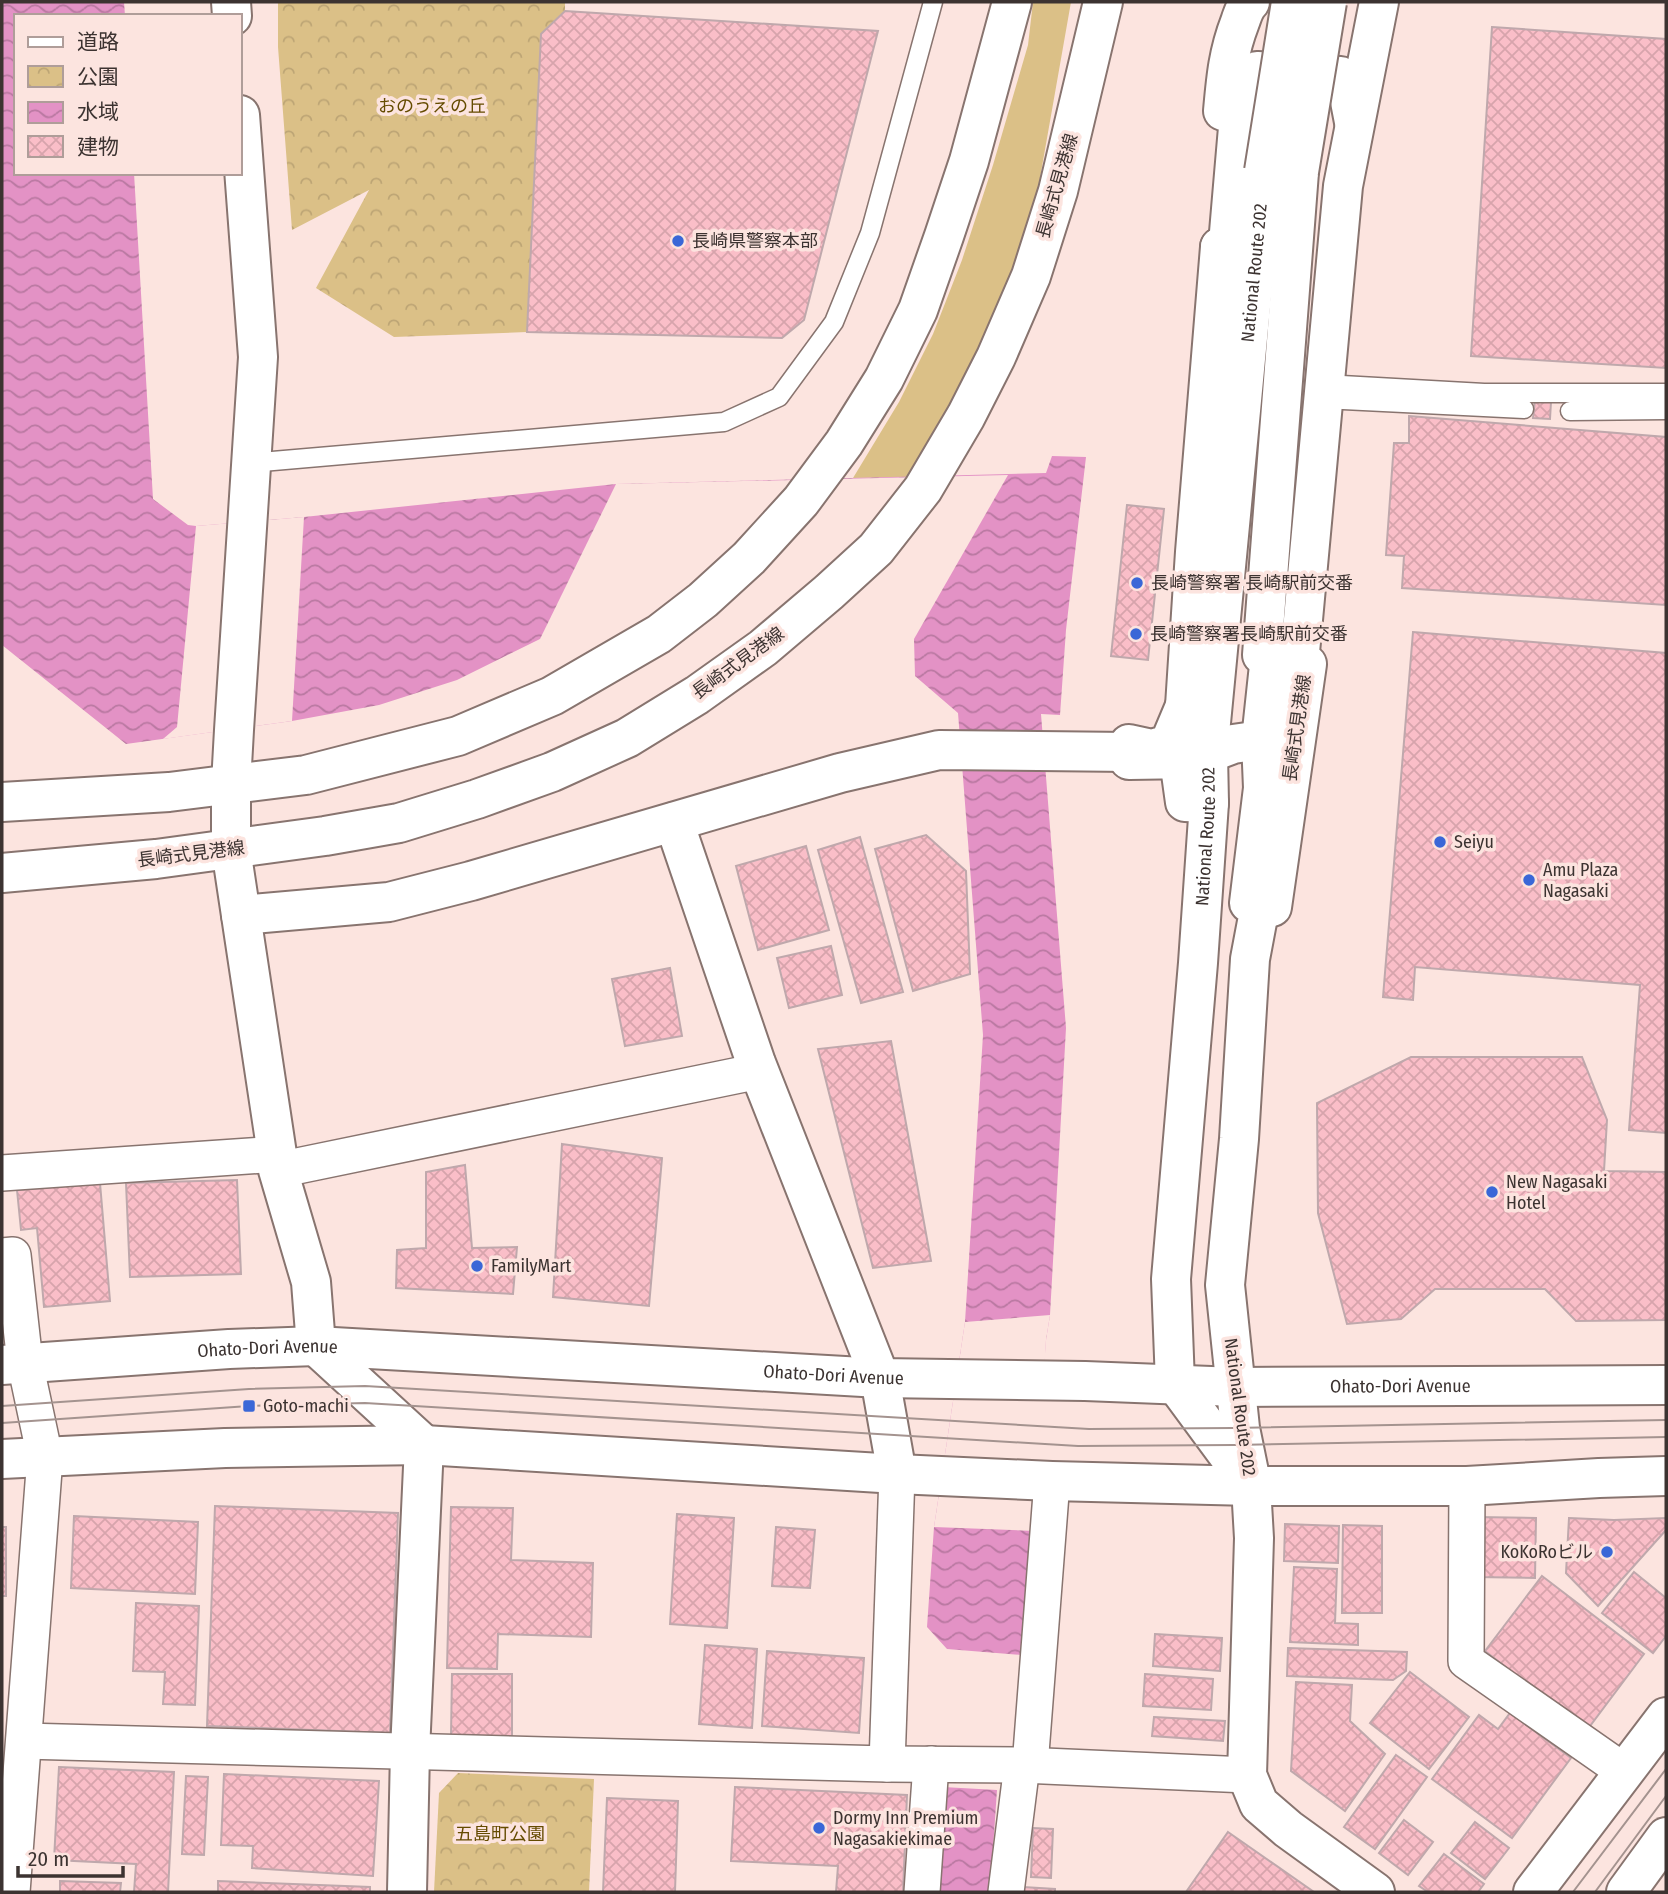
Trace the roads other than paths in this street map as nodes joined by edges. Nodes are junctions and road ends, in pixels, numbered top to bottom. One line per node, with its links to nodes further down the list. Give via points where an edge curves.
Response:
1 (933, 2): 19 (lane, via 870,233 834,322 779,397 724,422)
2 (1012, 2): 24 (main road, via 969,161 912,321 884,379 844,443 750,558 659,634 552,696 458,736 306,775)
3 (1102, 2): 27 (main road, 長崎式見港線, via 1058,191 1031,276 966,416 923,489 876,548 763,648 627,738 552,772 399,823)
4 (1250, 2): 8 (main road)
5 (1291, 2): 12 (main road, National Route 202, bridge)
6 (1326, 2): 12 (main road, National Route 202, bridge)
7 (1379, 2): 9 (main road, 長崎式見港線)
8 (1233, 41): 9 (main road, via 1256,58); 13 (main road, via 1227,62 1212,244)
9 (1368, 52): 10 (main road, 長崎式見港線)
10 (1354, 126): 13 (main road, via 1348,91 1340,76 1257,71 1242,81 1228,244); 14 (main road, 長崎式見港線, via 1343,186)
11 (242, 142): 19 (main road, via 258,357)
12 (1282, 171): 20 (main road, National Route 202); 22 (main road, National Route 202)
13 (1220, 247): 21 (main road)
14 (1324, 392): 15 (lane); 16 (lane); 20 (main road, 長崎式見港線)
15 (1662, 393)
16 (1524, 410)
17 (1666, 410): 18 (lane)
18 (1570, 411)
19 (250, 463): 24 (main road)
20 (1280, 659): 22 (main road, National Route 202, via 1270,656); 29 (main road, 長崎式見港線, via 1307,664 1272,907)
21 (1185, 706): 22 (main road, via 1199,730); 23 (main road, via 1169,744 1152,749 1129,744)
22 (1220, 749): 23 (main road, via 1129,760); 29 (main road, National Route 202, via 1264,788 1249,903); 38 (main road, National Route 202, via 1209,803 1171,1279)
23 (1129, 752): 26 (main road, via 939,750 840,773)
24 (231, 784): 25 (main road); 27 (main road)
25 (2, 802)
26 (674, 822): 30 (main road, via 389,902); 31 (main road)
27 (231, 849): 28 (main road, 長崎式見港線); 30 (main road)
28 (2, 873)
29 (1260, 906): 40 (main road, National Route 202, via 1250,959 1225,1285)
30 (241, 915): 32 (main road)
31 (759, 1071): 32 (street); 37 (main road)
32 (277, 1162): 33 (street); 35 (main road, via 311,1282)
33 (2, 1173)
34 (2, 1256): 36 (street, via 13,1255)
35 (316, 1346): 36 (main road, Ohato-Dori Avenue); 37 (main road, Ohato-Dori Avenue); 41 (main road)
36 (13, 1364): 42 (street)
37 (880, 1378): 38 (main road, Ohato-Dori Avenue); 44 (main road)
38 (1175, 1383): 40 (main road, Ohato-Dori Avenue); 47 (main road, National Route 202)
39 (1666, 1385): 40 (main road, Ohato-Dori Avenue)
40 (1236, 1387): 47 (main road, National Route 202)
41 (424, 1445): 42 (main road); 44 (main road); 51 (main road)
42 (45, 1457): 43 (main road); 50 (street)
43 (2, 1459)
44 (913, 1474): 46 (main road); 52 (street)
45 (1666, 1476): 48 (main road)
46 (1047, 1481): 47 (main road); 54 (street)
47 (1251, 1486): 48 (main road); 56 (main road, via 1254,1538)
48 (1467, 1486): 55 (street, via 1466,1661)
49 (1666, 1717): 55 (main road)
50 (24, 1741): 51 (street); 58 (street)
51 (411, 1751): 52 (street); 59 (main road)
52 (887, 1764): 53 (street)
53 (931, 1764): 54 (street); 60 (street)
54 (1026, 1765): 56 (street); 61 (street)
55 (1625, 1772): 63 (main road)
56 (1247, 1775): 62 (main road, via 1259,1804)
57 (1666, 1837): 64 (main road)
58 (12, 1892)
59 (407, 1892)
60 (922, 1892)
61 (1006, 1892)
62 (1375, 1892)
63 (1533, 1892)
64 (1626, 1892)

